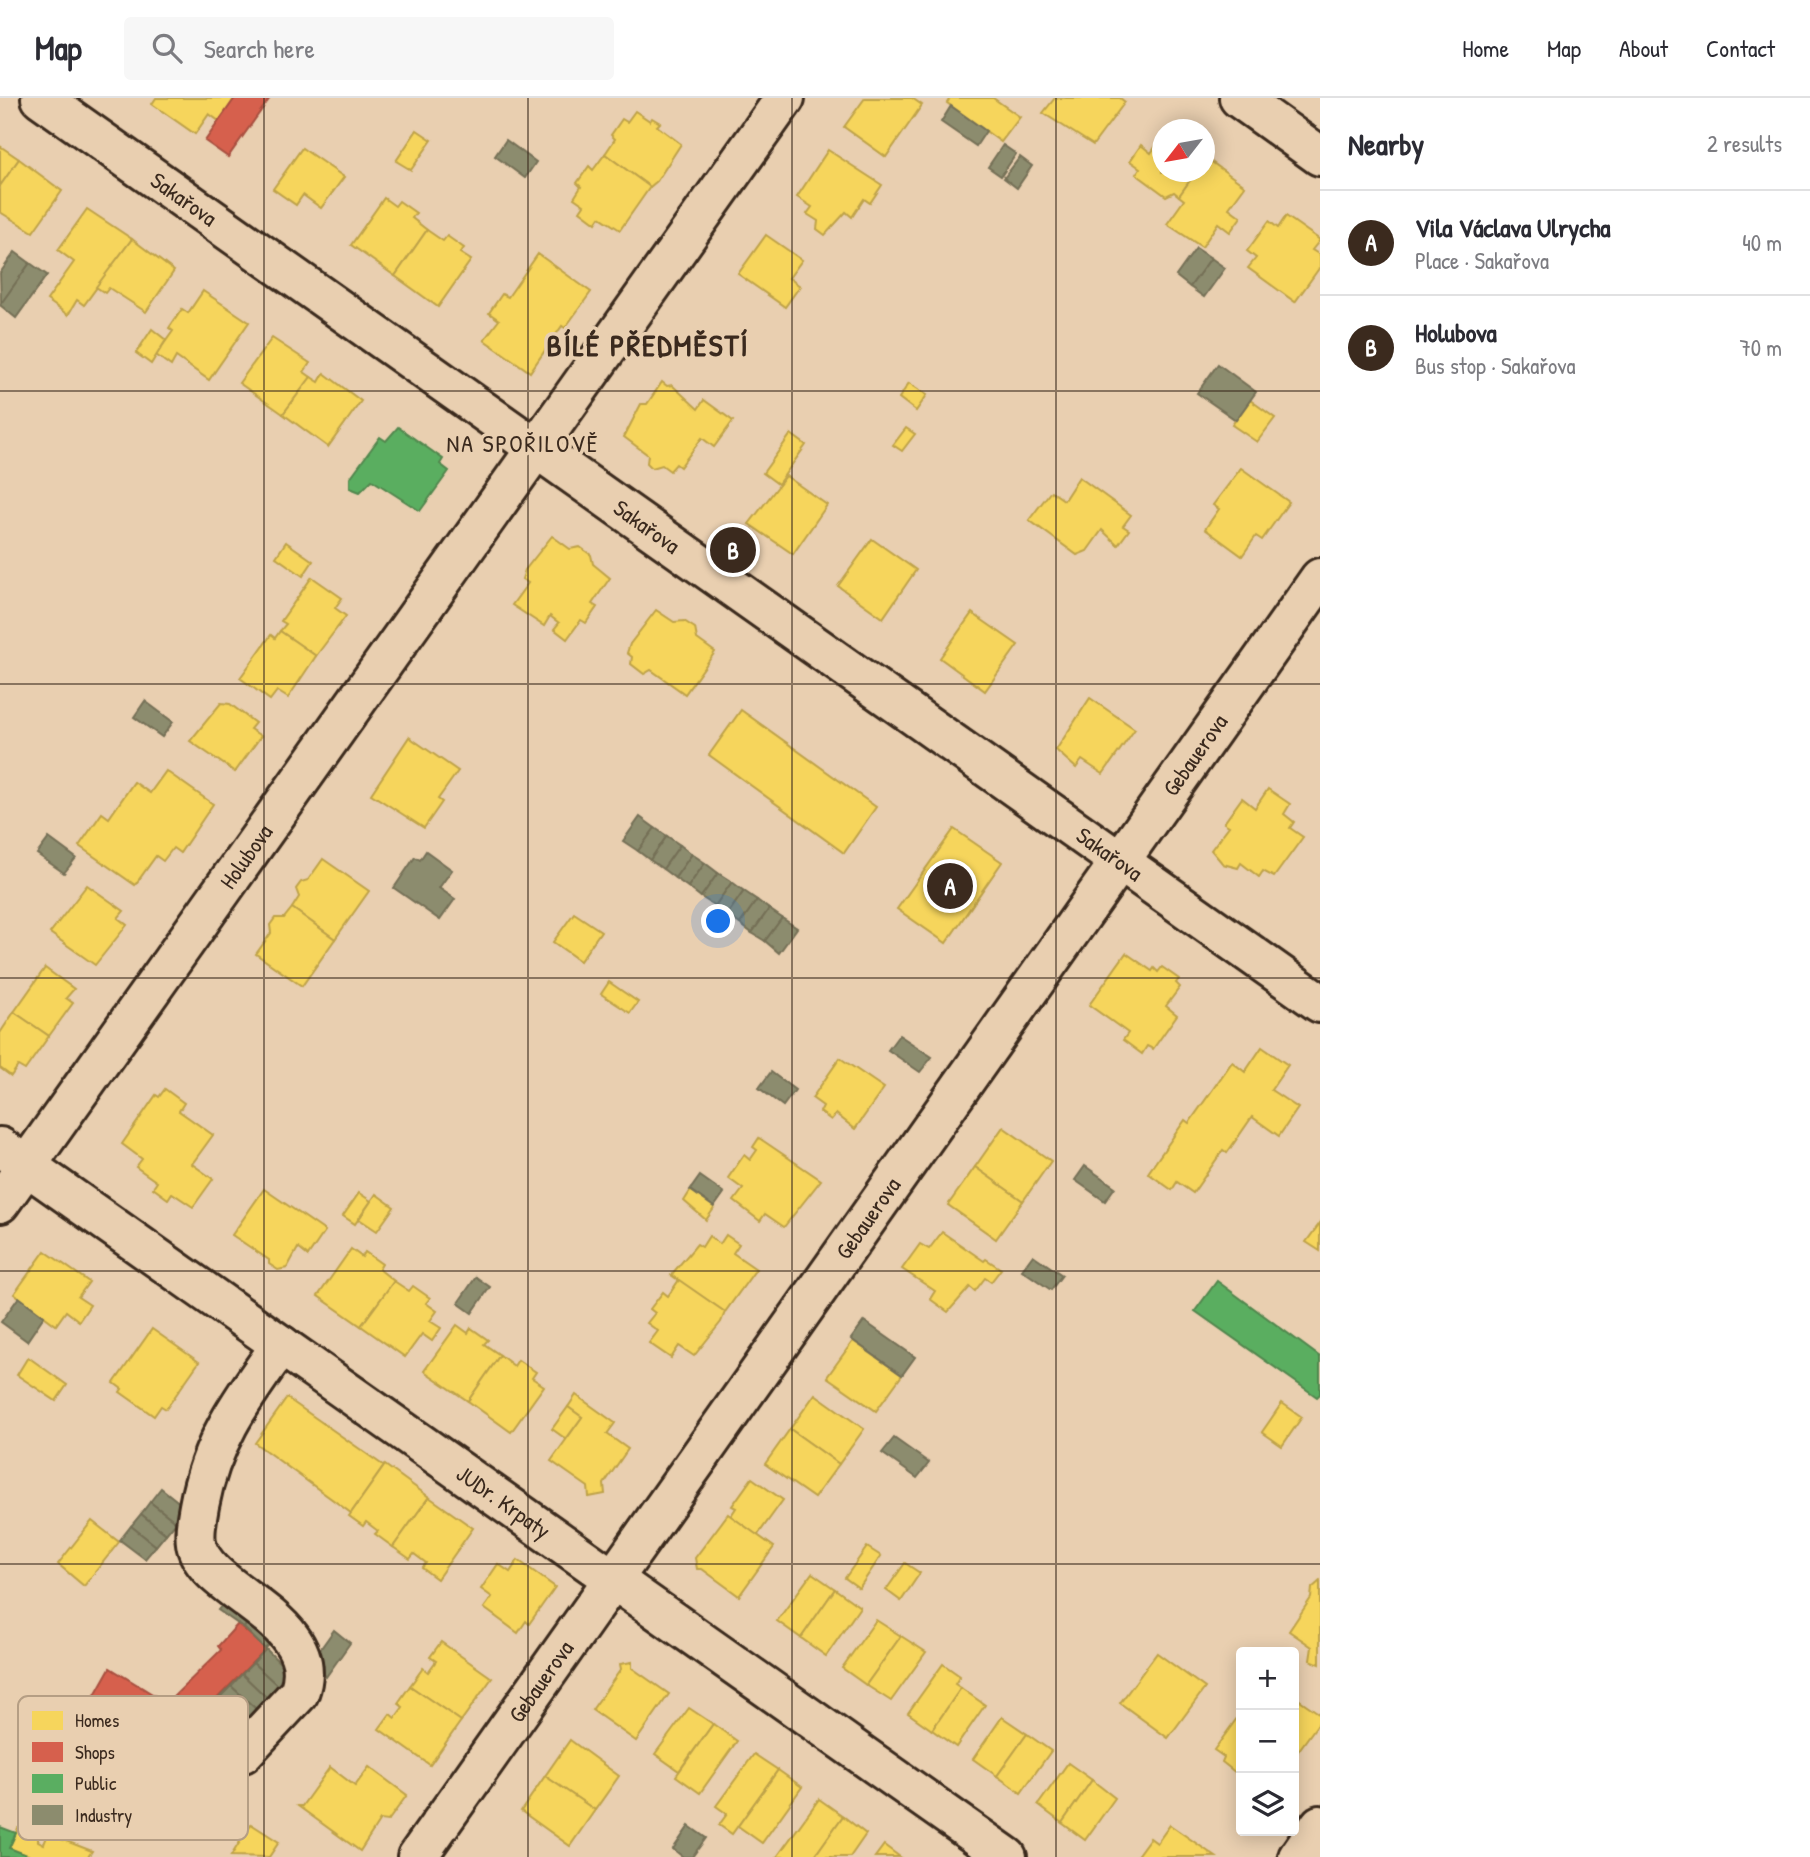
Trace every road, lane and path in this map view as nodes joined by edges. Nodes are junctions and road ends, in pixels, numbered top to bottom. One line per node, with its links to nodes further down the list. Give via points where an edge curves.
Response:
1 (41, 98): 5 (street, Sakařova)
2 (785, 98): 5 (street, Holubova)
3 (1239, 98): 4 (street)
4 (1320, 156)
5 (536, 449): 7 (street, Sakařova); 9 (street, Holubova)
6 (1320, 578): 7 (street, Gebauerova)
7 (1120, 862): 8 (street, Sakařova); 12 (street, Gebauerova)
8 (1320, 1003)
9 (13, 1156): 10 (street, Holubova); 11 (street, JUDr. Krpaty)
10 (0, 1203)
11 (281, 1345): 12 (street, JUDr. Krpaty); 13 (street, via 218,1441 196,1524 195,1545 203,1560 271,1617 286,1634 302,1669 299,1693)
12 (613, 1580): 15 (street, Gebauerova); 16 (street, JUDr. Krpaty)
13 (248, 1748)
14 (1320, 1825): 17 (street)
15 (417, 1857)
16 (1007, 1857)
17 (1298, 1857)

